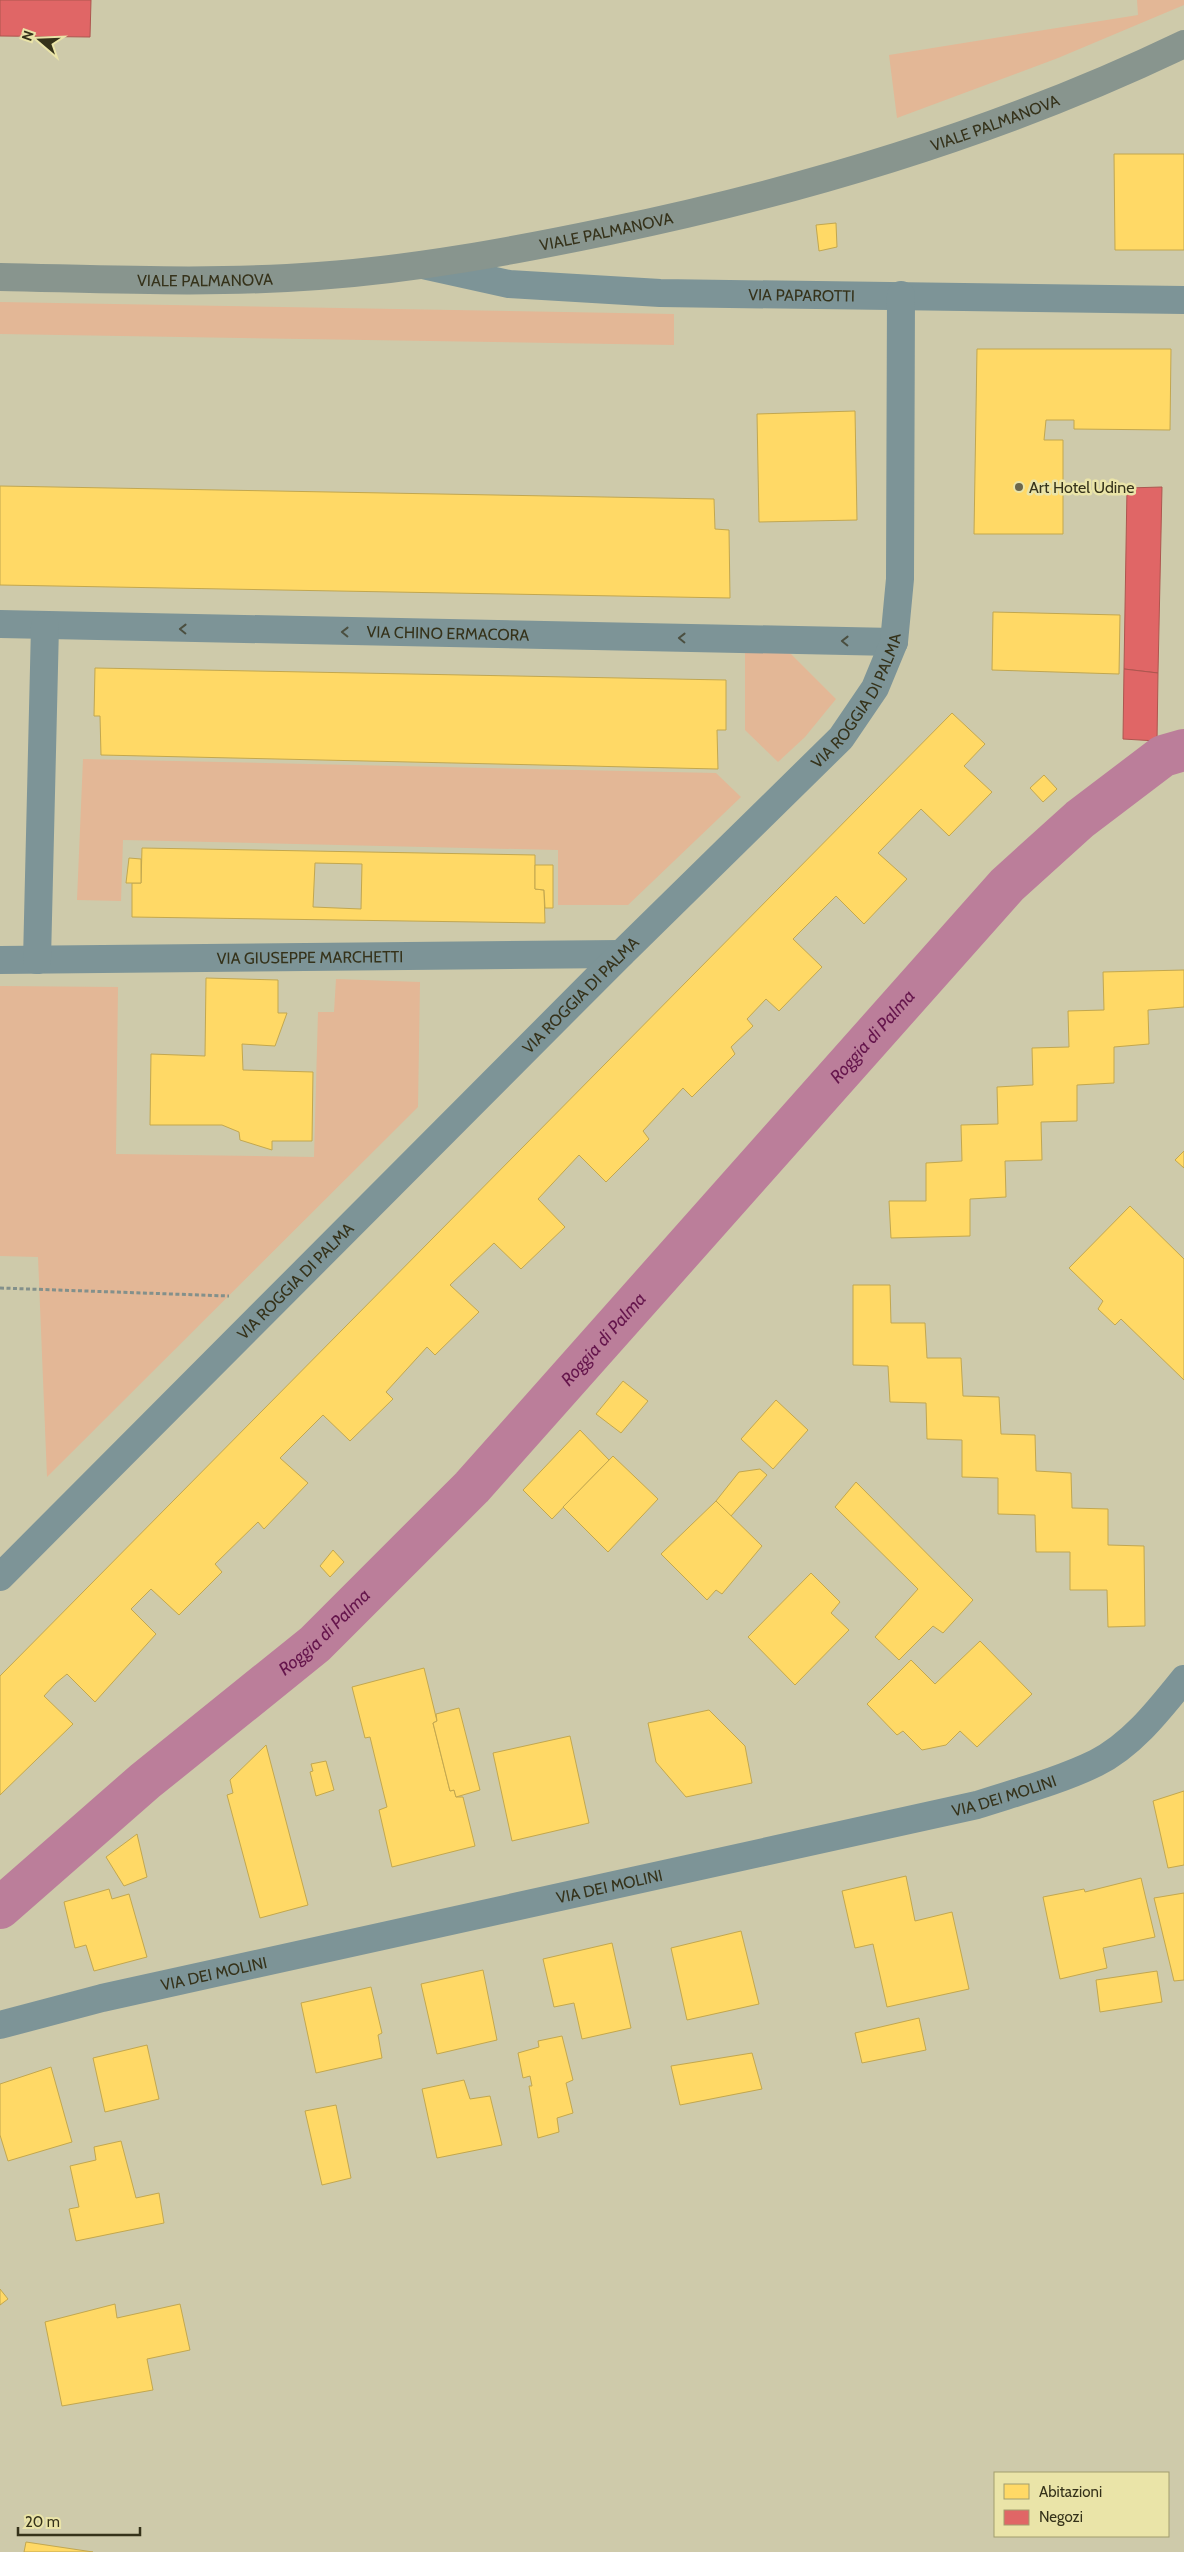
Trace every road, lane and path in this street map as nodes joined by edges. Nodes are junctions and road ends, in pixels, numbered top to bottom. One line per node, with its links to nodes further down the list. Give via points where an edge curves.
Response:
1 (1184, 44): 2 (main road, VIALE PALMANOVA, via 966,136 830,178 694,213)
2 (422, 265): 3 (main road, VIALE PALMANOVA, via 318,276 213,280); 4 (street, VIA PAPAROTTI, via 509,284 660,293)
3 (0, 278)
4 (901, 296): 5 (street, VIA PAPAROTTI); 8 (street, VIA ROGGIA DI PALMA, via 900,578)
5 (1184, 300)
6 (0, 624): 7 (street, VIA CHINO ERMACORA)
7 (45, 626): 8 (street, VIA CHINO ERMACORA, one-way to 7); 11 (street)
8 (894, 642): 9 (street, VIA ROGGIA DI PALMA, via 875,688 841,738)
9 (621, 954): 11 (street, VIA GIUSEPPE MARCHETTI); 13 (street, VIA ROGGIA DI PALMA)
10 (0, 960): 11 (street, VIA GIUSEPPE MARCHETTI)
11 (37, 960)
12 (0, 1288): 13 (path)
13 (279, 1298): 14 (street, VIA ROGGIA DI PALMA)
14 (0, 1577)
15 (1184, 1679): 16 (street, VIA DEI MOLINI, via 1152,1719 1097,1762 1036,1786 977,1804 102,1998)
16 (0, 2025)

